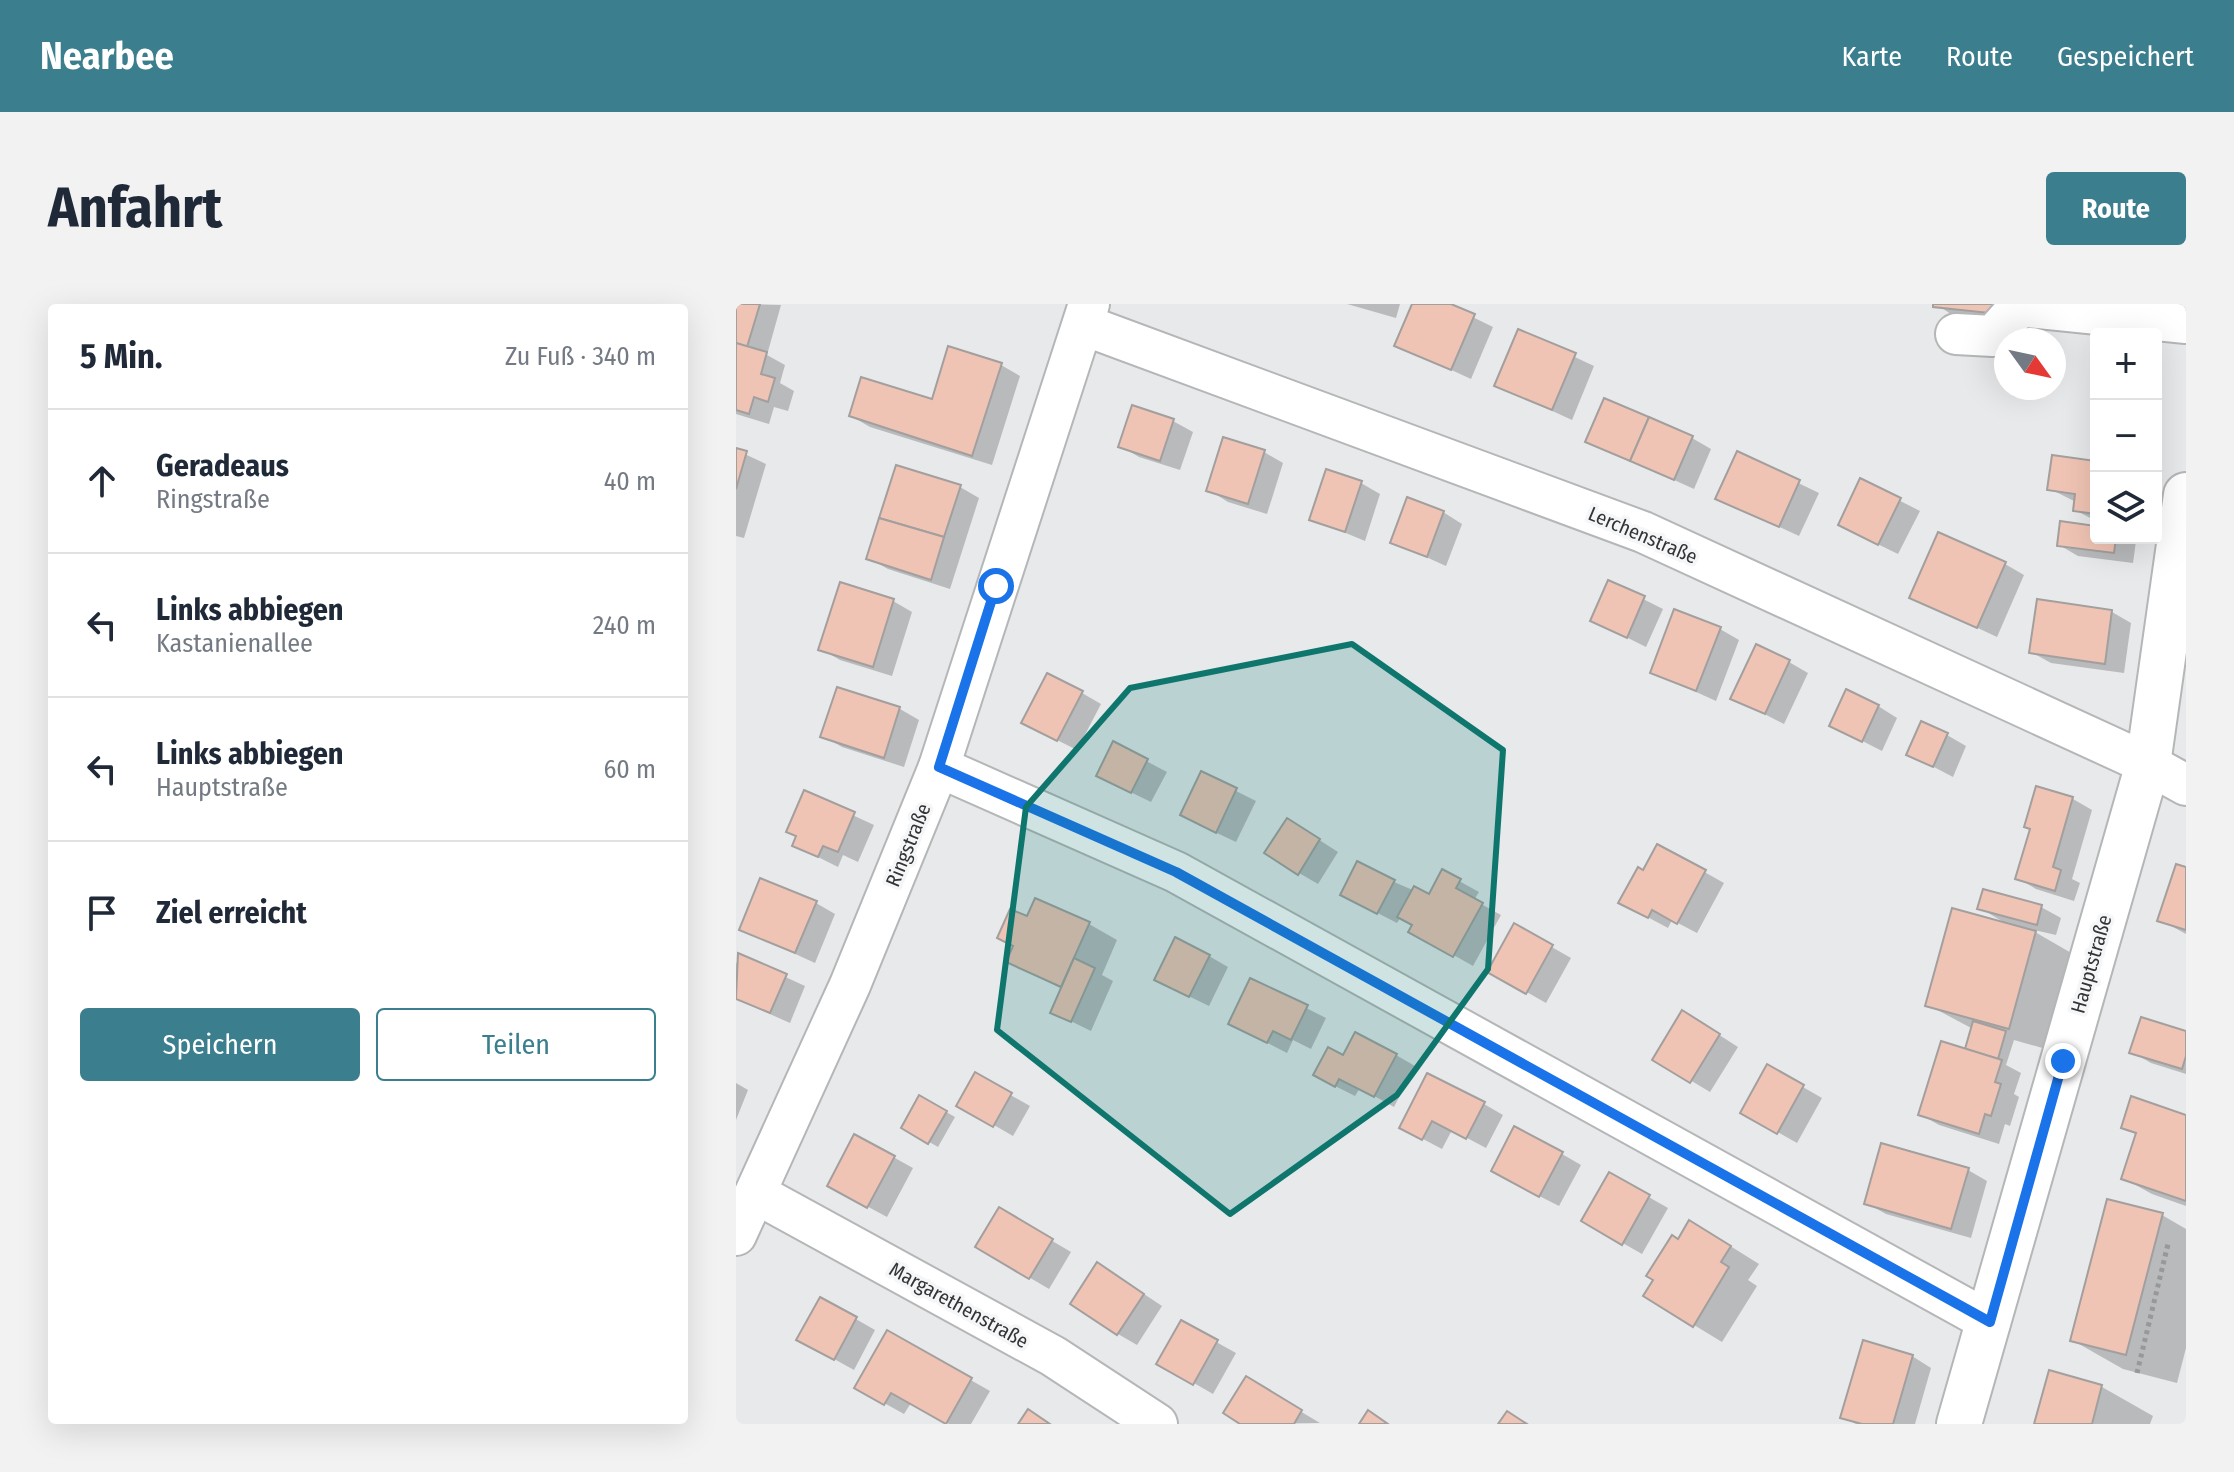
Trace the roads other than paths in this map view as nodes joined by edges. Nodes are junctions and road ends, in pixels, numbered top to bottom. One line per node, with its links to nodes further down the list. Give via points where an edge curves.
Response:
1 (1086, 314): 5 (street, Lerchenstraße, via 1643,532); 6 (street, Ringstraße)
2 (2186, 323): 3 (street, via 2027,307 2018,308 1993,336)
3 (1956, 334)
4 (2186, 495): 5 (main road, Hauptstraße)
5 (2148, 764): 7 (street, Lerchenstraße); 10 (main road, Hauptstraße)
6 (939, 767): 8 (street, Ringstraße); 10 (street, via 1176,872)
7 (2186, 785)
8 (757, 1194): 9 (street, Ringstraße); 11 (street, Margarethenstraße, via 1053,1356)
9 (736, 1235)
10 (1990, 1322): 12 (main road, Hauptstraße)
11 (1157, 1424)
12 (1959, 1424)

